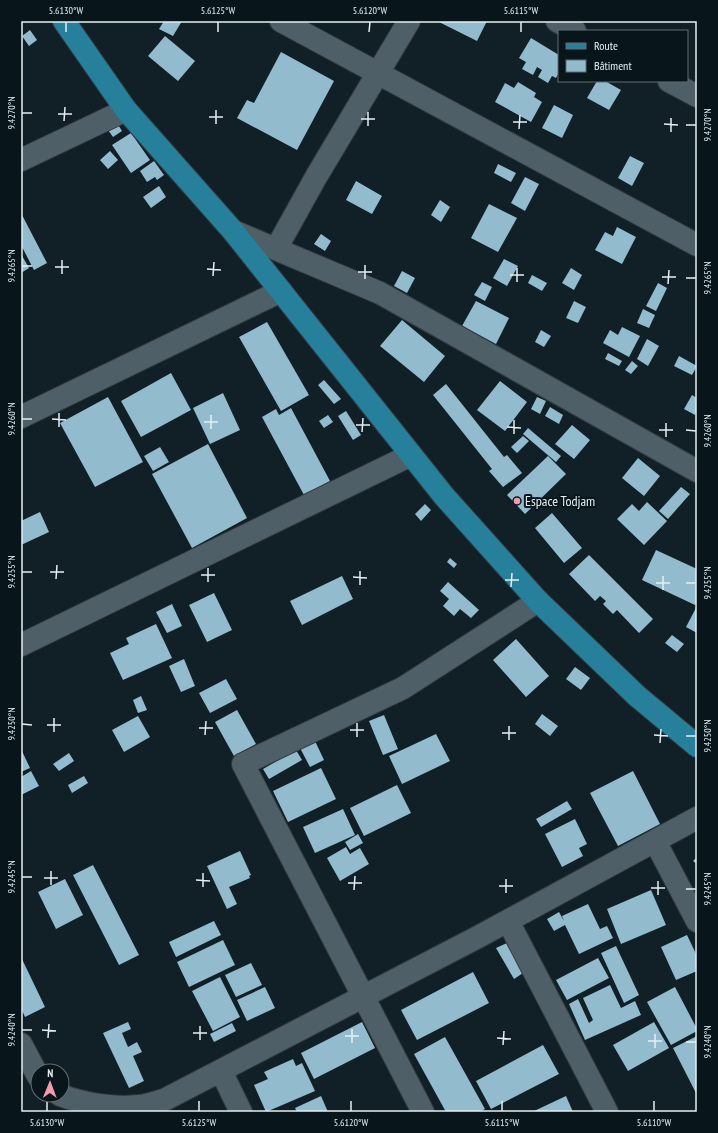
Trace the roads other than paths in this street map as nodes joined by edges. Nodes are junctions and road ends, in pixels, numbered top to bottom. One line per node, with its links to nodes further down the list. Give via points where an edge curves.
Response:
1 (64, 21): 9 (main road)
2 (281, 21): 6 (street)
3 (409, 21): 6 (street)
4 (557, 21): 5 (street)
5 (573, 30)
6 (378, 72): 12 (street); 13 (street)
7 (671, 82): 8 (street)
8 (697, 96)
9 (126, 110): 10 (street); 11 (main road)
10 (21, 160)
11 (233, 231): 13 (street); 14 (main road)
12 (697, 245)
13 (276, 249): 17 (street, via 380,293)
14 (280, 291): 15 (street); 16 (main road)
15 (21, 417)
16 (411, 455): 18 (main road); 19 (street)
17 (697, 471)
18 (538, 602): 20 (main road, via 637,696); 25 (street, via 403,688 242,764)
19 (21, 645)
20 (697, 746)
21 (697, 818): 22 (street)
22 (655, 841): 23 (street); 24 (street)
23 (508, 921): 25 (street); 32 (street)
24 (697, 921)
25 (364, 997): 28 (street); 31 (street)
26 (21, 1044): 27 (street)
27 (31, 1063)
28 (221, 1070): 29 (street, via 164,1100 140,1106 112,1106); 30 (street)
29 (70, 1099)
30 (241, 1112)
31 (423, 1112)
32 (607, 1112)

